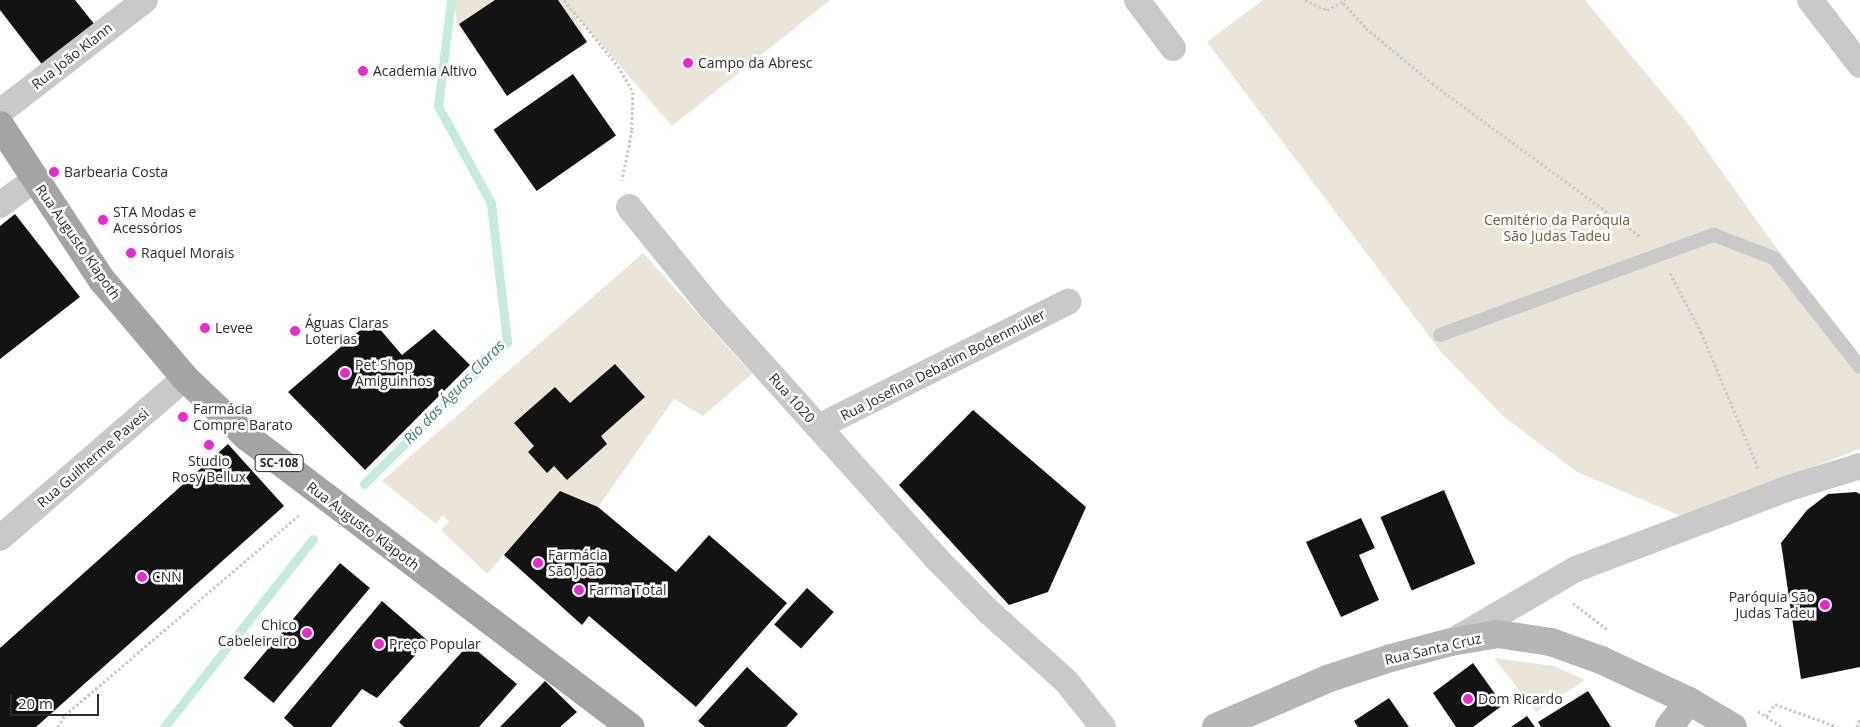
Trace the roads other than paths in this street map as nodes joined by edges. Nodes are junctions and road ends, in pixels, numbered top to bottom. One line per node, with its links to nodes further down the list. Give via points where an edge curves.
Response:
1 (145, 0): 6 (street, Rua João Klann)
2 (1137, 0): 4 (street)
3 (1810, 0): 5 (street)
4 (1173, 48)
5 (1860, 65)
6 (0, 112)
7 (0, 125): 8 (main road, Rua Augusto Klapoth / SC-108)
8 (34, 180): 9 (street); 14 (main road, Rua Augusto Klapoth / SC-108, via 102,280)
9 (0, 205)
10 (629, 207): 15 (street, Rua 1020, via 712,309)
11 (1068, 302): 15 (street, Rua Josefina Debatim Bodenmüller)
12 (1440, 335): 13 (lane, via 1714,235 1774,258)
13 (1860, 368)
14 (185, 378): 17 (street, Rua Guilherme Pavesi); 20 (main road, Rua Augusto Klapoth / SC-108, via 247,437 321,495)
15 (818, 427): 21 (street, Rua 1020, via 936,558 989,612 1066,681)
16 (1860, 466): 18 (street, via 1789,488 1576,569)
17 (0, 538)
18 (1451, 642): 19 (main road, Rua Santa Cruz, via 1498,634 1551,642 1601,660); 22 (main road, Rua Santa Cruz, via 1330,678)
19 (1689, 701): 23 (main road); 24 (main road, Rua Santa Cruz)
20 (631, 727)
21 (1103, 727)
22 (1216, 727)
23 (1668, 727)
24 (1733, 727)

